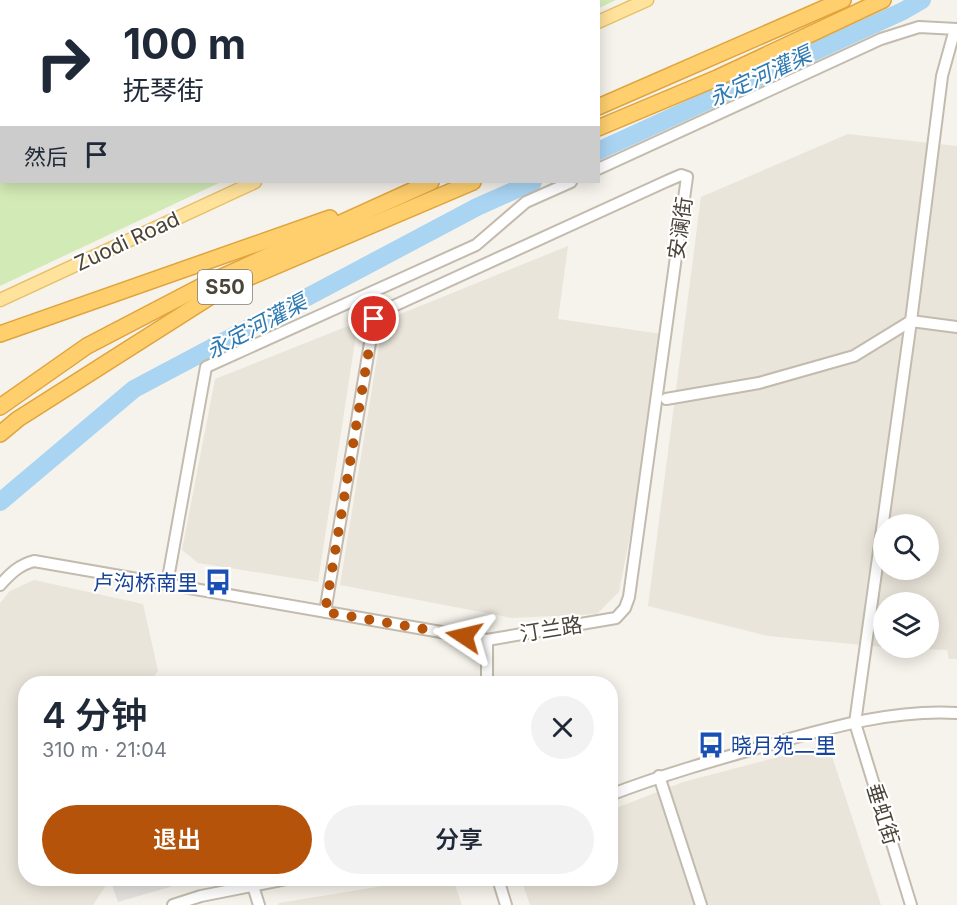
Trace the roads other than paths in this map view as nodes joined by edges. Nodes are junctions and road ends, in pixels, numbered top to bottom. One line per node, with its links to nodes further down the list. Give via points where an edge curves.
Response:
1 (647, 0): 4 (main road)
2 (843, 0): 6 (highway)
3 (883, 0): 7 (highway, via 717,78)
4 (600, 21)
5 (956, 29): 8 (street, via 919,27 881,39); 14 (street, via 942,76)
6 (600, 106)
7 (600, 127)
8 (600, 168)
9 (253, 183): 13 (main road, Zuodi Road)
10 (427, 183): 16 (highway); 18 (highway, S50, via 145,315 87,346)
11 (471, 183): 19 (highway, S50, via 224,288)
12 (569, 183): 20 (street, via 526,202 476,245 206,367)
13 (0, 300)
14 (911, 321): 15 (street); 17 (street, via 854,356 759,383); 27 (street)
15 (957, 327)
16 (0, 334)
17 (666, 399)
18 (0, 407)
19 (0, 434)
20 (167, 584): 21 (street, 汀兰路, via 34,561 22,564); 22 (street, 汀兰路)
21 (0, 585)
22 (325, 612): 23 (street, 安澜街, via 374,319 387,309 681,175 687,177 629,597); 24 (street, 汀兰路)
23 (616, 618): 24 (street, 汀兰路)
24 (487, 640): 25 (street)
25 (487, 676)
26 (957, 713): 27 (street, via 903,714)
27 (855, 723): 28 (street); 36 (street, 垂虹街)
28 (659, 776): 29 (street); 35 (street)
29 (618, 792)
30 (253, 886): 32 (street); 33 (street)
31 (500, 886): 34 (street)
32 (173, 905)
33 (259, 905)
34 (506, 905)
35 (701, 905)
36 (911, 905)

